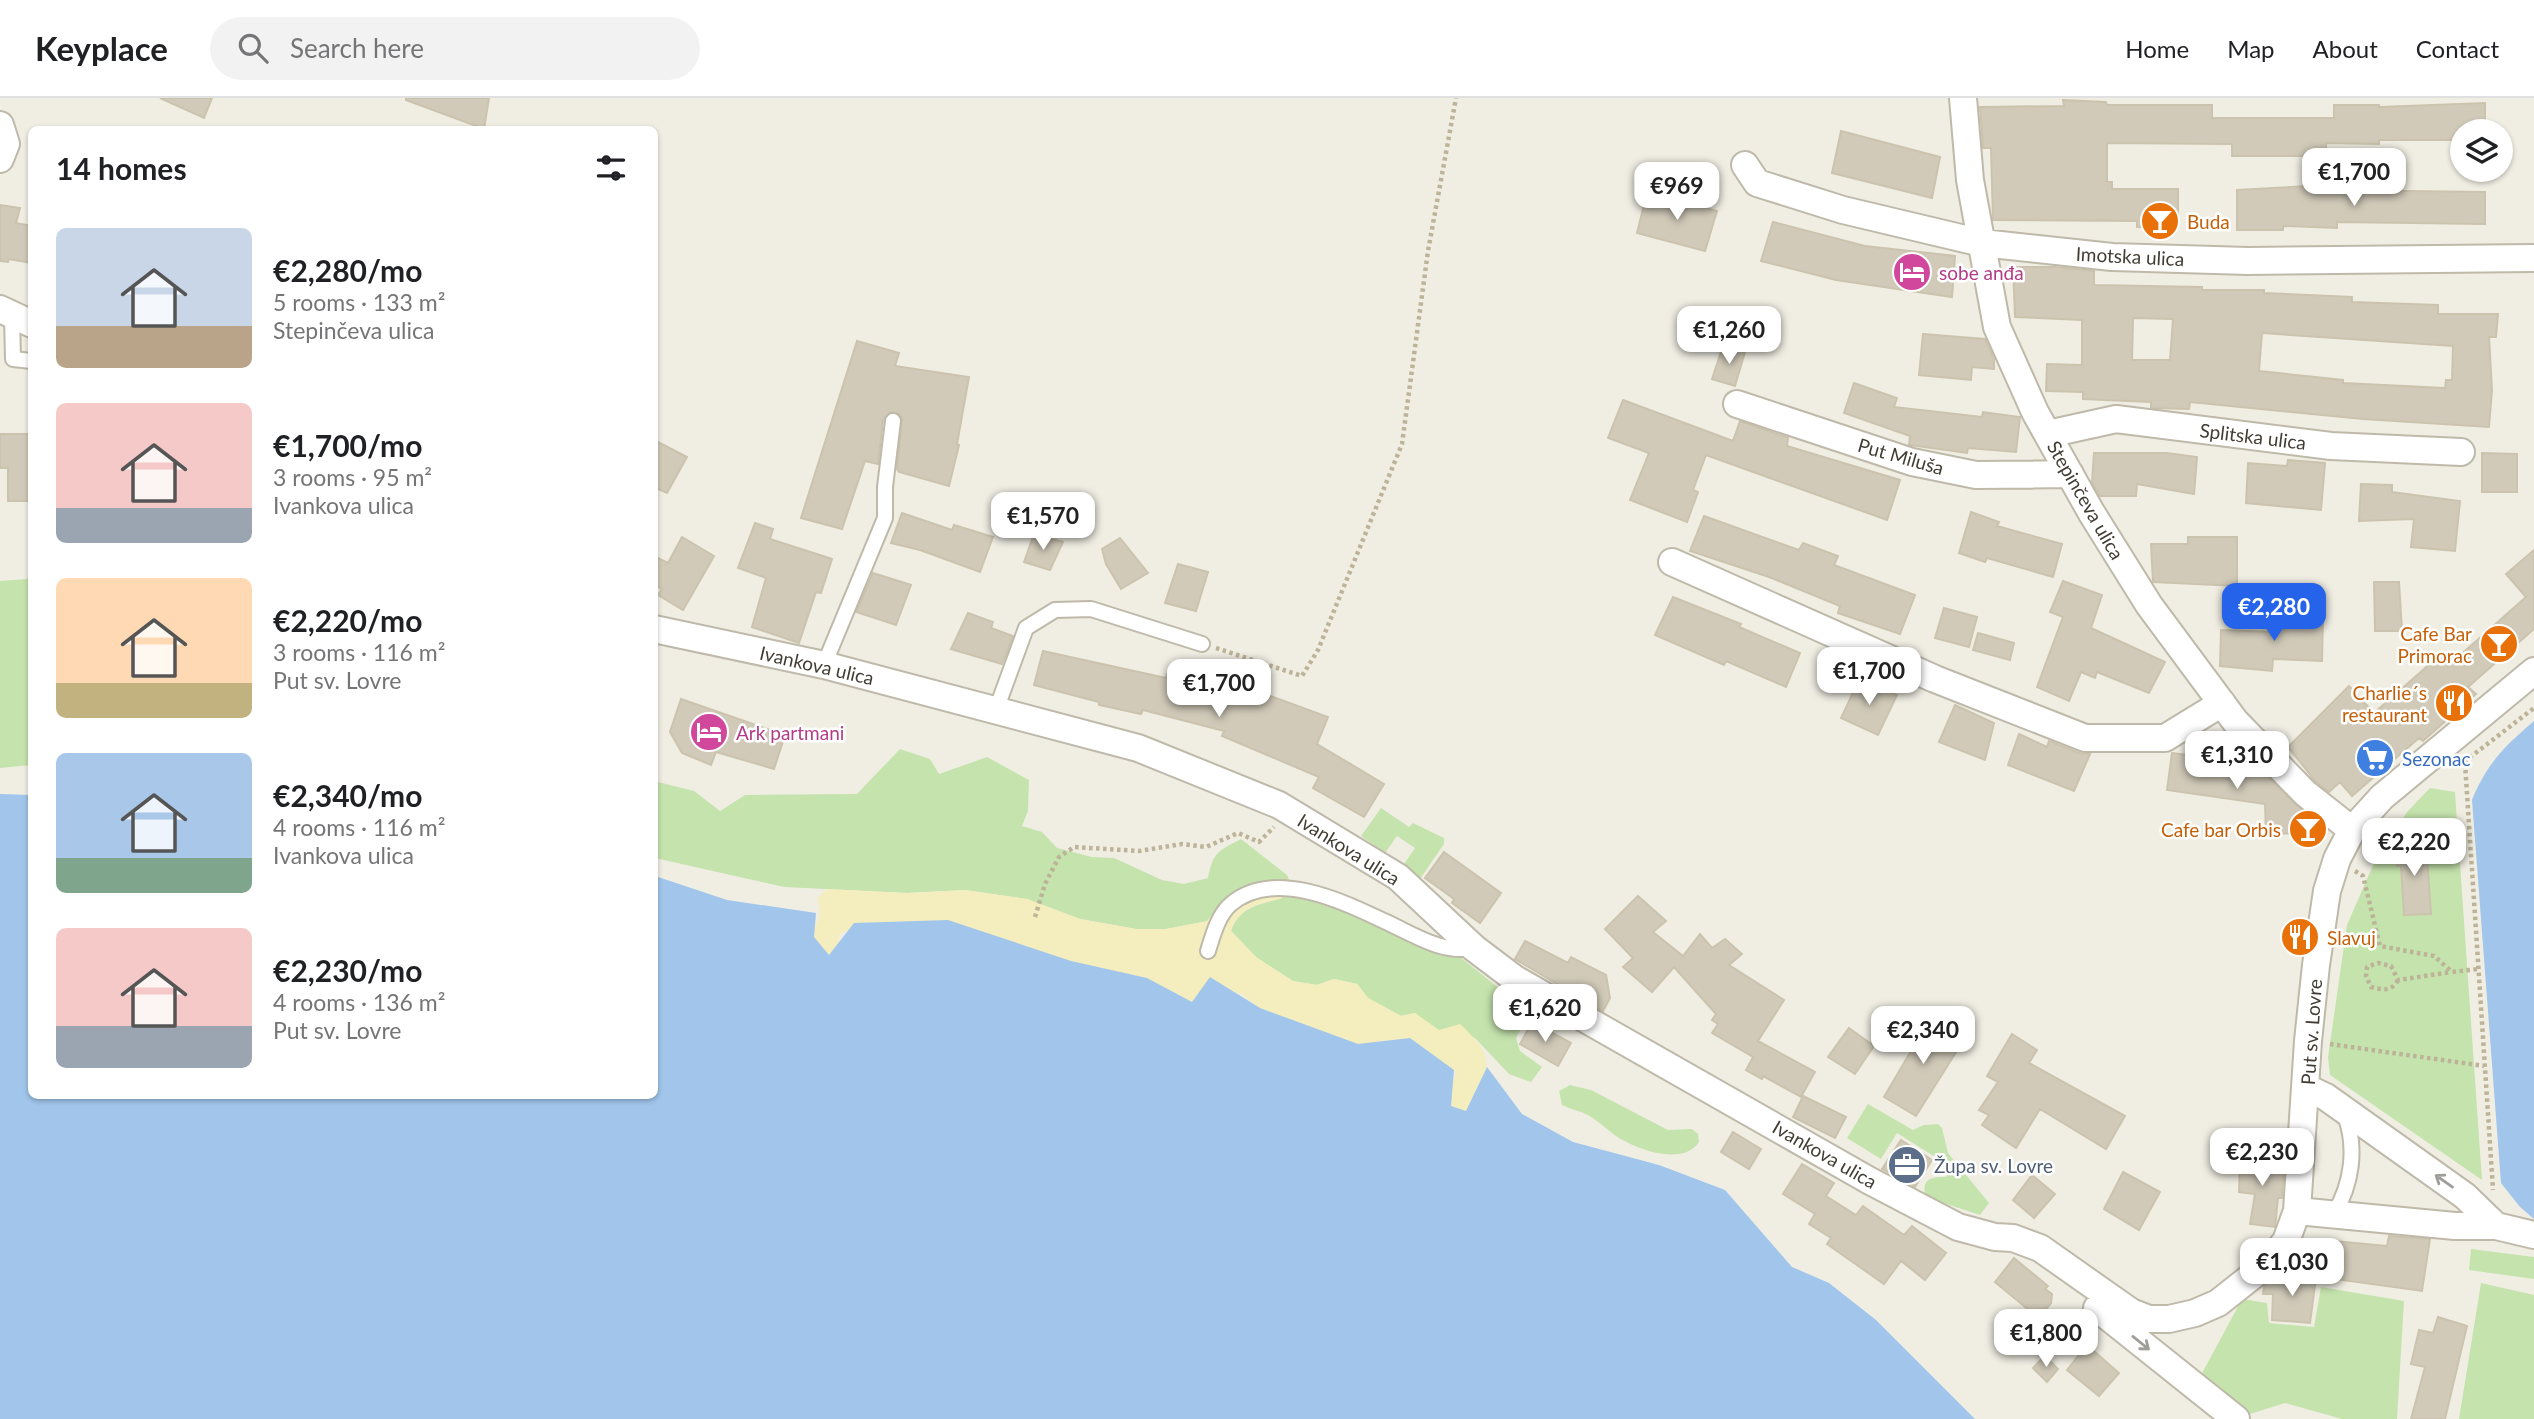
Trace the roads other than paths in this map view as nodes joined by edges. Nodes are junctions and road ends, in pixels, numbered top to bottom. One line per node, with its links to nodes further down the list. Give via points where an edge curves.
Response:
1 (1963, 98): 5 (street, Stepinčeva ulica, via 1970,180)
2 (0, 125): 3 (street, via 6,144)
3 (0, 159)
4 (1745, 165): 5 (street, Imotska ulica, via 1757,183 1843,210)
5 (1982, 243): 6 (street, Imotska ulica, via 2112,257 2220,260); 11 (street, Stepinčeva ulica, via 1997,327)
6 (2534, 257)
7 (15, 316): 8 (lane, via 13,359)
8 (28, 361)
9 (1737, 404): 13 (street, Put Miluša, via 1912,462 1976,475)
10 (893, 421): 17 (lane, via 885,518)
11 (2048, 434): 12 (street, Splitska ulica, via 2116,419 2331,446); 13 (street, Stepinčeva ulica)
12 (2461, 452)
13 (2070, 474): 19 (street, Stepinčeva ulica, via 2149,605)
14 (1672, 562): 19 (street, via 1935,679 2085,738 2165,738)
15 (658, 630): 17 (street, Ivankova ulica)
16 (1202, 644): 20 (lane, via 1091,609 1055,610 1026,628)
17 (824, 665): 20 (street, Ivankova ulica)
18 (2534, 671): 21 (street, Put sv. Lovre, via 2382,797)
19 (2222, 703): 21 (street, Stepinčeva ulica, via 2305,793)
20 (996, 710): 22 (street, Ivankova ulica, via 1138,748 1288,810 1398,877)
21 (2352, 830): 24 (street, Put sv. Lovre, via 2327,891 2308,1041)
22 (1474, 948): 23 (lane, via 1457,951 1428,943 1334,901 1277,889 1247,894 1231,904 1221,916); 30 (street, Ivankova ulica, via 1515,979 1871,1181 1958,1227)
23 (1208, 951)
24 (2307, 1088): 25 (street); 26 (street, Put sv. Lovre)
25 (2343, 1109): 27 (lane, via 2352,1158 2349,1183); 28 (street, one-way to 25, via 2465,1196)
26 (2297, 1211): 27 (street); 31 (street, Put sv. Lovre, via 2286,1241 2266,1265 2218,1303 2169,1318 2131,1312)
27 (2334, 1214): 28 (street)
28 (2496, 1226): 29 (street)
29 (2534, 1235)
30 (2013, 1238): 31 (street, Put sv. Lovre)
31 (2040, 1248): 32 (street, one-way to 32, via 2043,1263 2055,1275)
32 (2236, 1419)

